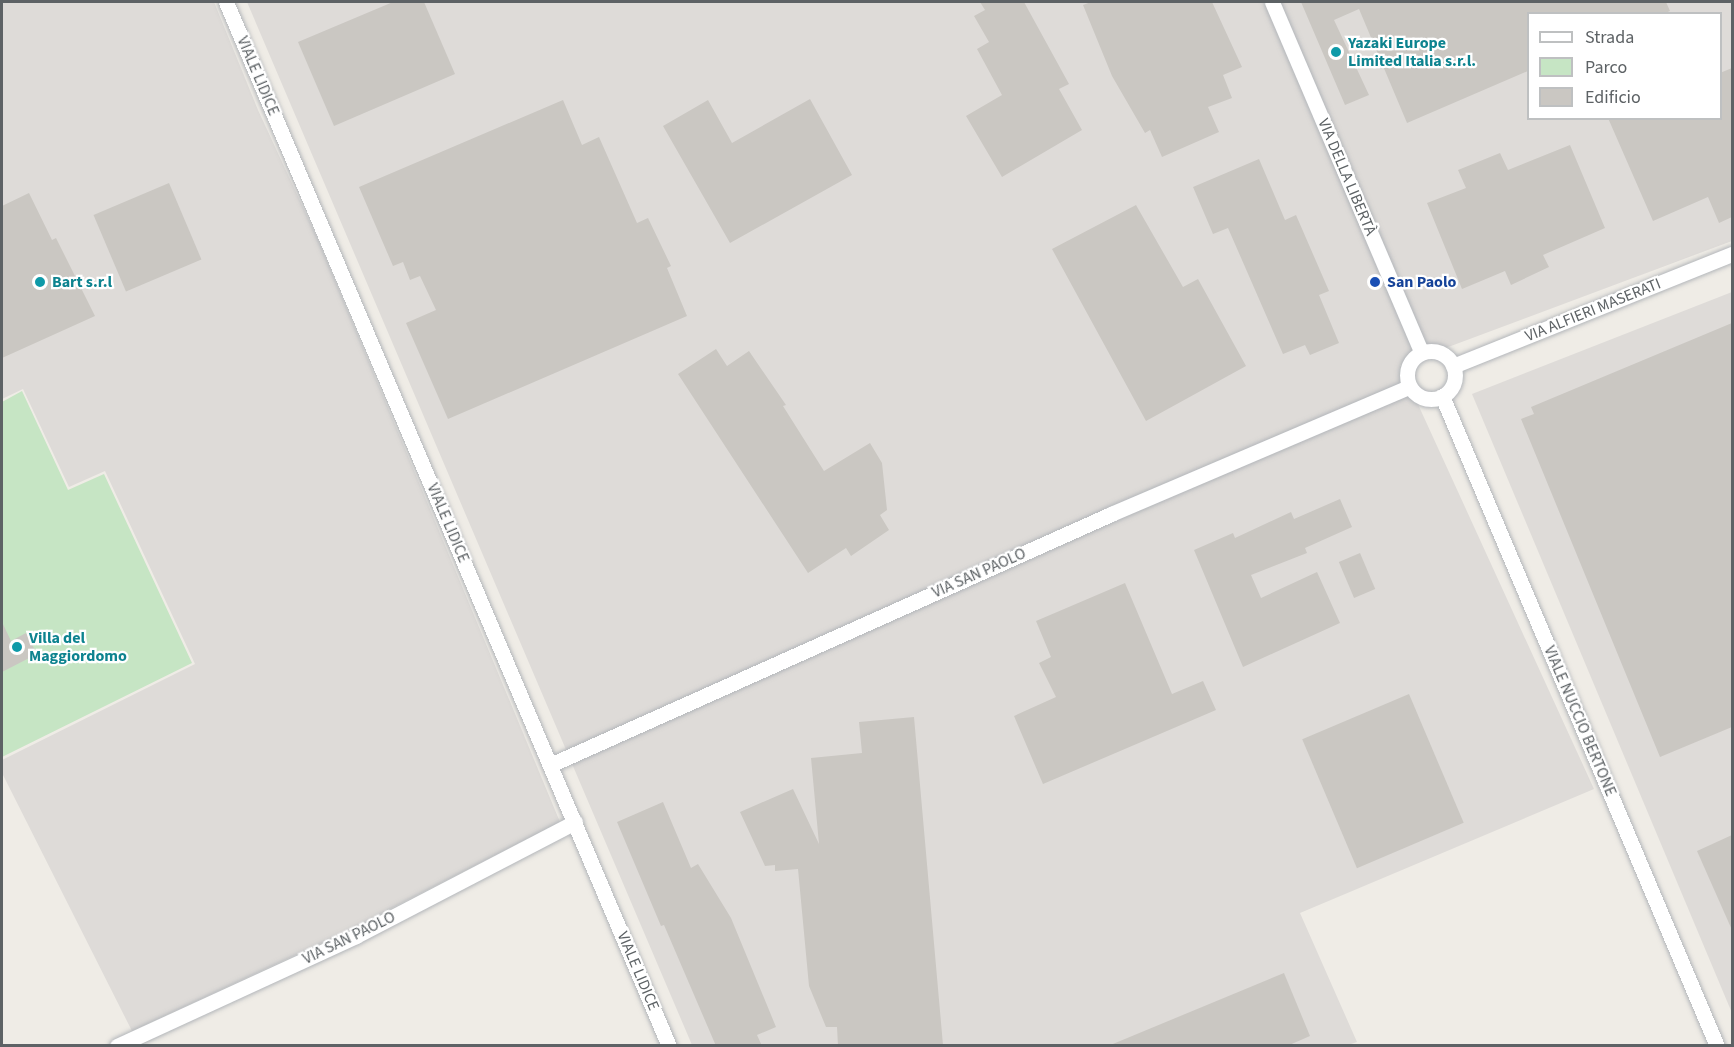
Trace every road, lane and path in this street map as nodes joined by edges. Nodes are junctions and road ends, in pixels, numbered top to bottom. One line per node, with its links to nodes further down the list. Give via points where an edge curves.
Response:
1 (226, 2): 8 (street, VIALE LIDICE)
2 (1272, 2): 4 (street, VIA DELLA LIBERTÀ)
3 (1732, 254): 5 (street, VIA ALFIERI MASERATI)
4 (1421, 352): 5 (street, via 1444,354); 6 (street, via 1409,363)
5 (1453, 366): 7 (street, via 1452,386)
6 (1409, 387): 7 (street, via 1420,397); 8 (street, VIA SAN PAOLO, via 1111,514)
7 (1442, 396): 12 (street, VIALE NUCCIO BERTONE)
8 (550, 765): 9 (street, VIALE LIDICE)
9 (575, 822): 10 (street, VIA SAN PAOLO, via 356,936); 11 (street, VIALE LIDICE)
10 (117, 1046)
11 (669, 1046)
12 (1717, 1046)

